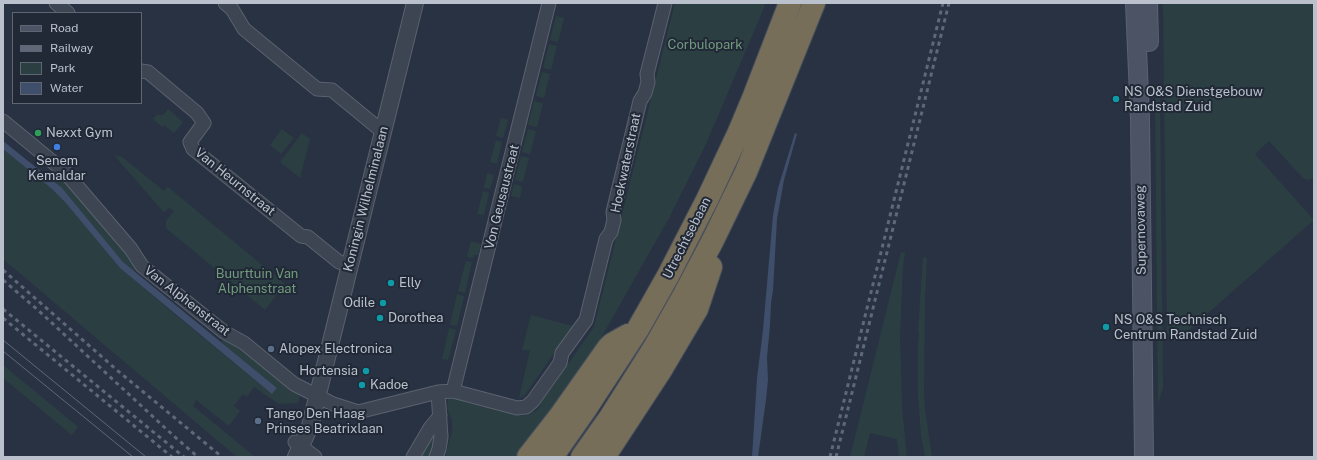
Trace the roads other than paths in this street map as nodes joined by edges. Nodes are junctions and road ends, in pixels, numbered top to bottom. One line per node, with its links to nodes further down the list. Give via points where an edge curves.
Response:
1 (56, 3): 10 (street)
2 (225, 3): 13 (street, via 232,9 244,29 317,89 332,90)
3 (415, 3): 13 (street, Koningin Wilhelminalaan)
4 (549, 3): 17 (street, Von Geusaustraat)
5 (665, 3): 20 (street, Hoekwaterstraat, via 647,74 648,82 640,101 613,212 612,232 606,239 586,320 562,353 560,362)
6 (790, 3): 16 (highway, Utrechtsebaan, via 754,96 721,170 668,276)
7 (814, 3): 14 (highway, Utrechtsebaan)
8 (1135, 3): 31 (main road, Supernovaweg, via 1140,105)
9 (1148, 3): 32 (main road, Supernovaweg)
10 (67, 12)
11 (142, 71): 15 (street, Van Heurnstraat, via 148,72 197,113 204,123 190,142 193,149 301,236 308,237 339,262)
12 (3, 121): 19 (street, Van Alphenstraat, via 65,172 131,249 142,266 224,332 244,342 294,384)
13 (383, 132): 15 (street, Koningin Wilhelminalaan)
14 (746, 172): 29 (highway, Utrechtsebaan, via 684,295 632,383); 30 (highway, via 696,309 661,370)
15 (350, 265): 19 (street, Koningin Wilhelminalaan)
16 (638, 329): 27 (highway, via 608,348); 28 (highway, Utrechtsebaan)
17 (453, 391): 18 (street, Van Alphenstraat); 20 (street, Van Alphenstraat, via 517,408 526,407)
18 (438, 392): 19 (street, Van Alphenstraat, via 358,412); 21 (street)
19 (318, 396): 22 (street, Koningin Wilhelminalaan)
20 (533, 401)
21 (440, 416): 25 (street); 26 (street, via 441,437)
22 (298, 449): 23 (street, Koningin Wilhelminalaan); 24 (street)
23 (286, 457)
24 (314, 457)
25 (413, 457)
26 (436, 457)
27 (528, 457)
28 (552, 457)
29 (582, 457)
30 (604, 457)
31 (1144, 457)
32 (1155, 457)

